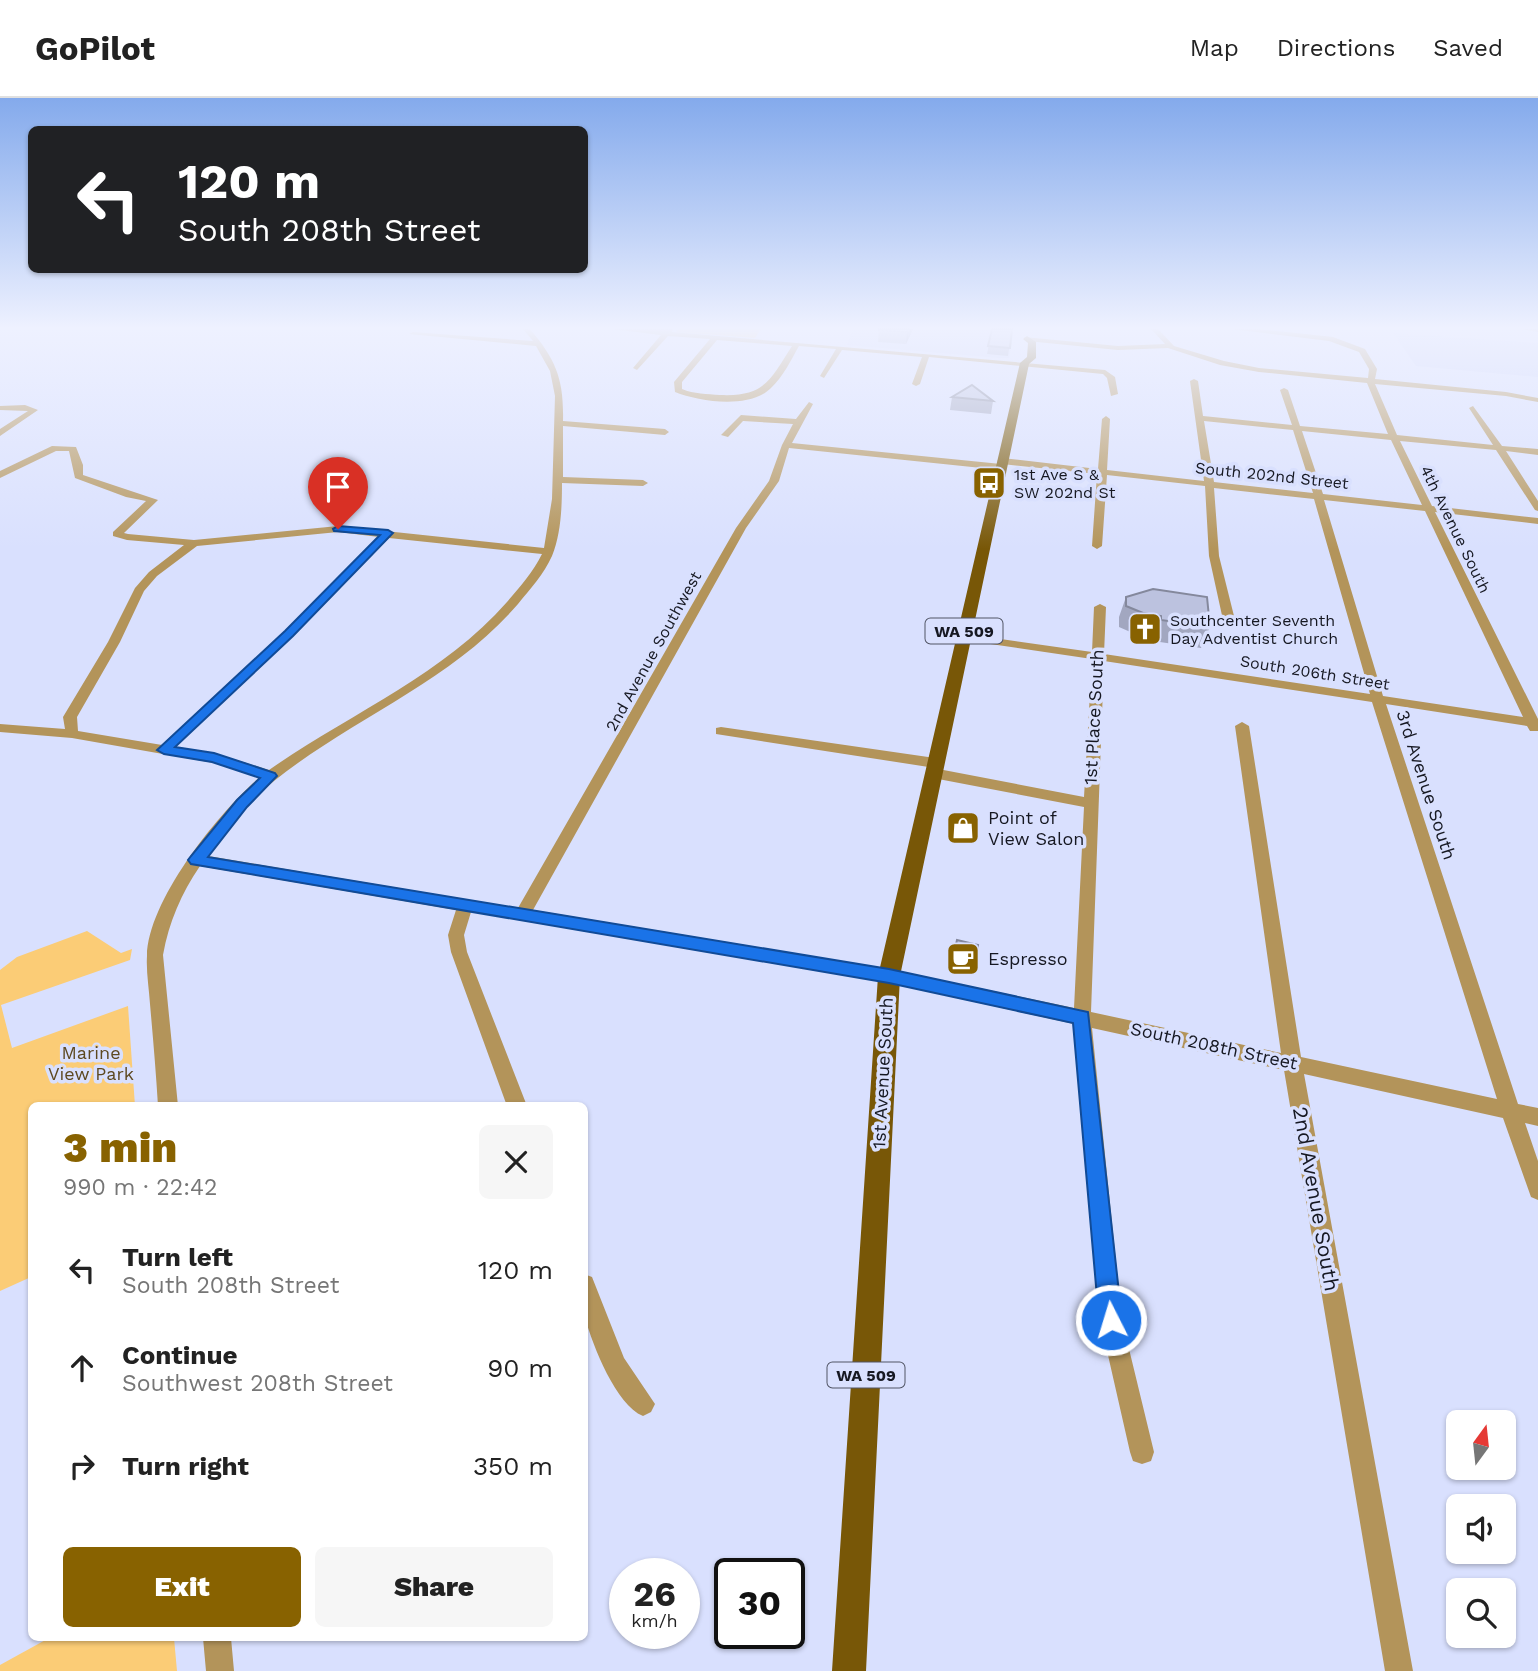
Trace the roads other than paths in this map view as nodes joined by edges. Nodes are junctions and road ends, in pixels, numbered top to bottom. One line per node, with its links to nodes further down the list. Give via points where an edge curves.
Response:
1 (559, 402): 12 (street)
2 (1016, 402): 21 (main road, 1st Avenue South / WA 509)
3 (1197, 402): 9 (street)
4 (1288, 402): 13 (street, 3rd Avenue South)
5 (1379, 402): 17 (street, 4th Avenue South)
6 (809, 404): 11 (street, 2nd Avenue Southwest)
7 (0, 408): 15 (street, via 34,410)
8 (1473, 408): 19 (street)
9 (1200, 418): 13 (street); 26 (street)
10 (1106, 419): 22 (street)
11 (798, 422): 16 (street, via 741,418); 18 (street, 2nd Avenue Southwest)
12 (559, 423): 14 (street); 24 (street)
13 (1297, 428): 17 (street); 27 (street, 3rd Avenue South)
14 (665, 432)
15 (0, 433)
16 (725, 435)
17 (1394, 438): 19 (street); 28 (street, 4th Avenue South)
18 (786, 444): 21 (street, South 202nd Street); 51 (street, 2nd Avenue Southwest, via 774,481 741,528)
19 (1499, 448): 20 (street); 29 (street)
20 (1538, 452)
21 (1001, 464): 22 (street, South 202nd Street); 37 (main road, 1st Avenue South / WA 509)
22 (1104, 471): 26 (street, South 202nd Street); 33 (street)
23 (0, 475): 32 (street, via 68,447 75,451 78,476 152,502 117,534)
24 (558, 481): 25 (street); 34 (street)
25 (643, 483)
26 (1209, 483): 27 (street, South 202nd Street); 36 (street, via 1214,556)
27 (1318, 496): 28 (street, South 202nd Street); 39 (street, 3rd Avenue South)
28 (1428, 508): 30 (street, South 202nd Street); 41 (street, 4th Avenue South)
29 (1538, 508)
30 (1538, 521)
31 (388, 533): 32 (street, via 311,530); 34 (street); 45 (street)
32 (194, 543): 44 (street, via 139,590 70,717)
33 (1097, 546)
34 (548, 552): 47 (street, via 508,611 460,656)
35 (1100, 607): 38 (street, 1st Place South)
36 (1229, 620)
37 (963, 636): 38 (street, South 206th Street); 46 (main road, 1st Avenue South / WA 509)
38 (1097, 657): 39 (street, South 206th Street); 48 (street, 1st Place South)
39 (1378, 700): 41 (street, South 206th Street); 57 (street, 3rd Avenue South)
40 (1242, 726): 54 (street, 2nd Avenue South)
41 (1536, 727)
42 (0, 728): 44 (street)
43 (721, 731): 46 (street)
44 (72, 734): 45 (street)
45 (164, 750): 47 (street, via 214,758)
46 (934, 768): 48 (street); 52 (main road, 1st Avenue South / WA 509)
47 (270, 776): 49 (street)
48 (1090, 803): 53 (street, 1st Place South)
49 (196, 860): 50 (street, South 208th Street); 55 (street, via 165,911 155,955)
50 (466, 905): 51 (street, South 208th Street); 56 (street, via 457,935 459,952)
51 (523, 914): 52 (street, South 208th Street)
52 (889, 976): 53 (street, South 208th Street); 65 (main road, 1st Avenue South / WA 509)
53 (1082, 1017): 54 (street, South 208th Street); 62 (street, 1st Place South, via 1111,1320)
54 (1292, 1062): 57 (street, South 208th Street); 66 (street, 2nd Avenue South)
55 (168, 1102)
56 (515, 1102)
57 (1510, 1110): 58 (street, South 208th Street); 59 (street, 3rd Avenue South)
58 (1538, 1116)
59 (1538, 1190)
60 (588, 1295): 61 (street, via 615,1366)
61 (643, 1404)
62 (1142, 1451)
63 (217, 1641): 64 (street)
64 (220, 1671)
65 (849, 1671)
66 (1399, 1671)

